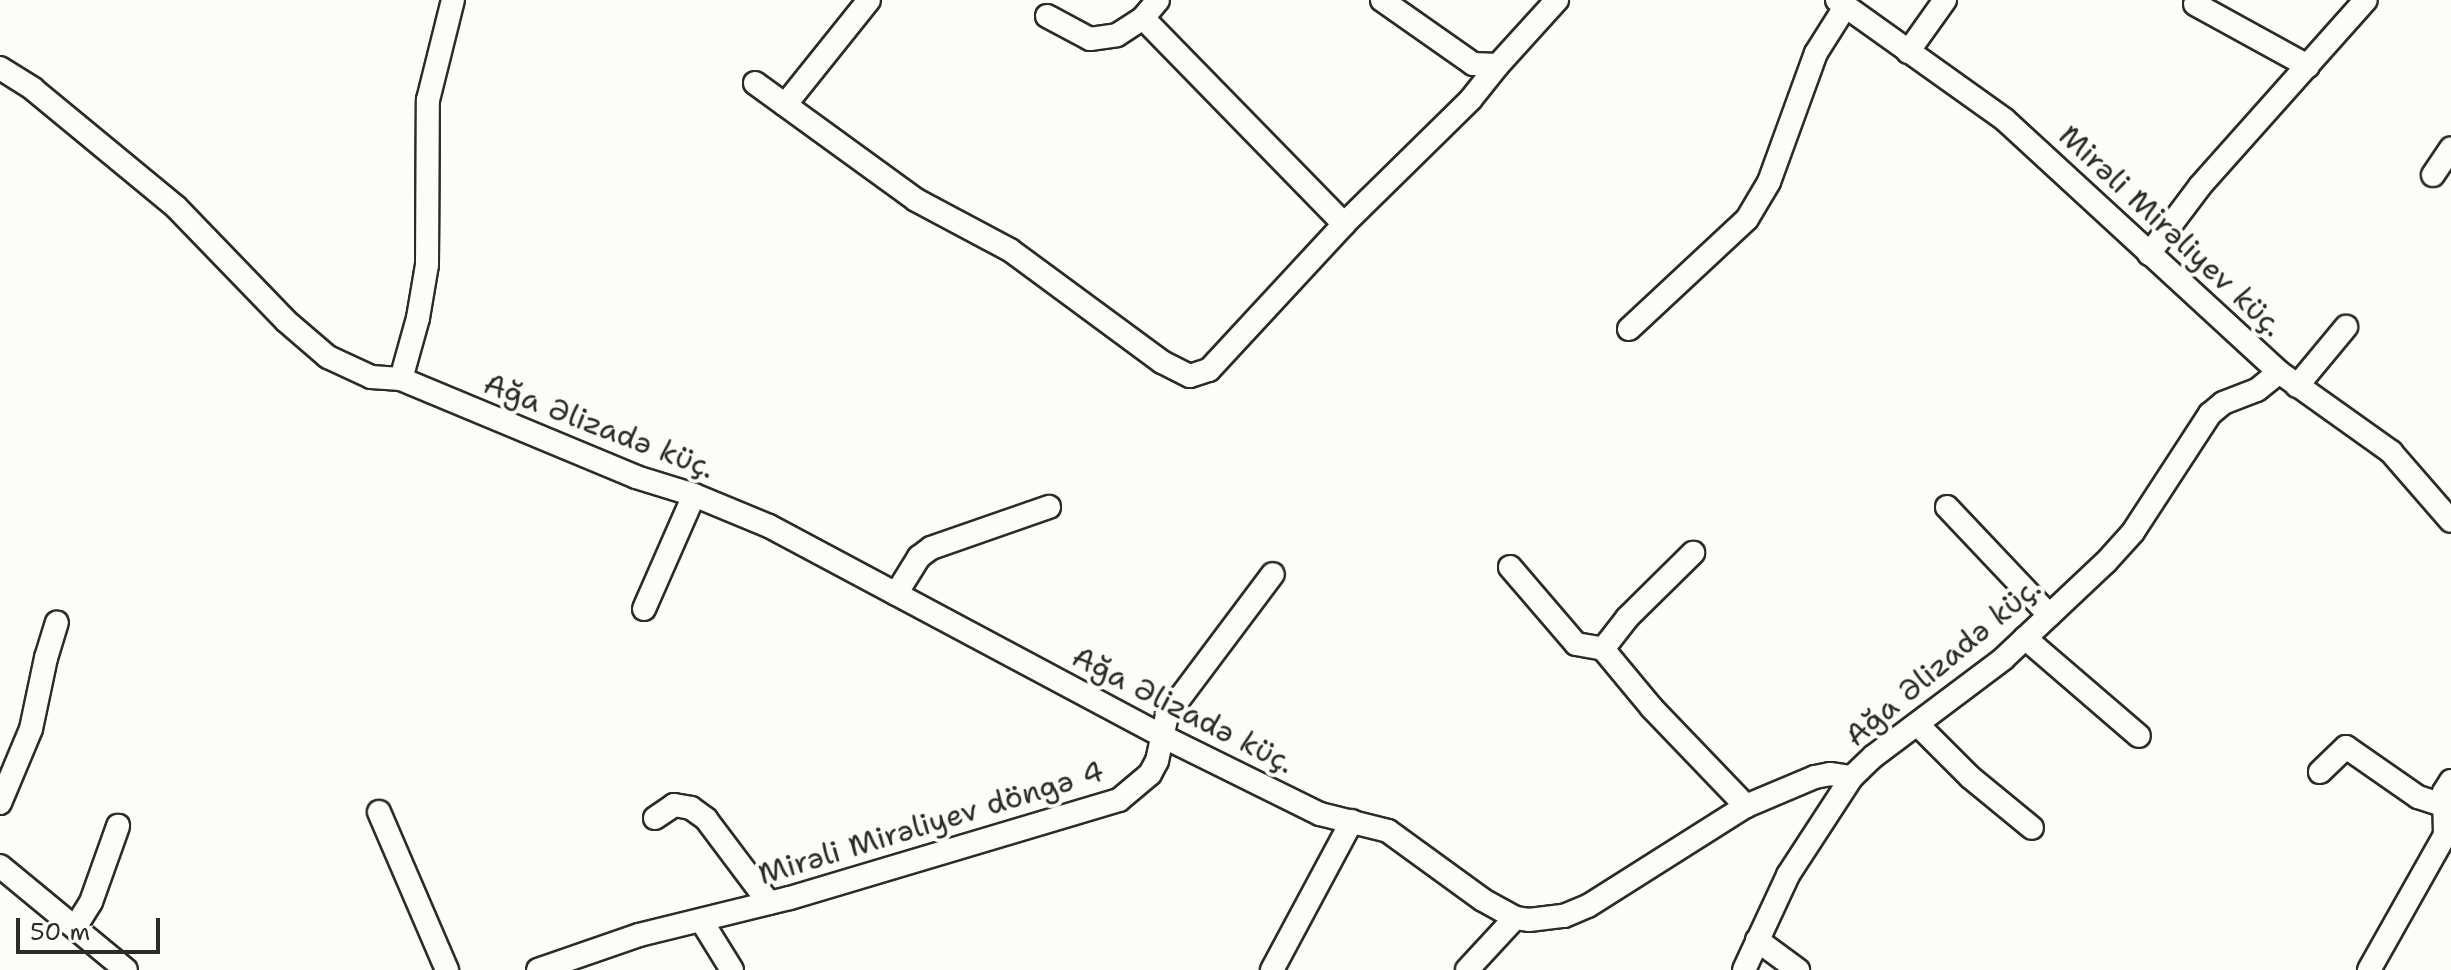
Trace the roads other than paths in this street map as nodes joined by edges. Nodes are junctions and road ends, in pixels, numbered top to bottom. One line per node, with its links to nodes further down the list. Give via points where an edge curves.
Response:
1 (453, 0): 25 (street, via 428,100 427,265)
2 (869, 0): 17 (street)
3 (1158, 0): 11 (street)
4 (1382, 0): 13 (street, via 1473,64)
5 (1557, 0): 13 (street)
6 (1945, 0): 12 (street)
7 (2366, 0): 14 (street)
8 (1841, 3): 12 (street, Mirəli Mirəliyev küç.); 23 (street, via 1816,53 1769,182 1747,219)
9 (2195, 4): 14 (street)
10 (1047, 16): 11 (street, via 1090,39 1117,35)
11 (1143, 18): 20 (street)
12 (1908, 52): 21 (street, Mirəli Mirəliyev küç., via 2005,120)
13 (1498, 65): 20 (street, via 1471,99)
14 (2308, 66): 21 (street, via 2200,186)
15 (0, 68): 25 (street, Ağa Əlizadə küç., via 176,207 314,348 356,372)
16 (755, 83): 17 (street)
17 (785, 105): 20 (street, via 916,200 1010,250 1162,362 1190,376 1209,370)
18 (2451, 148): 19 (street)
19 (2433, 175)
20 (1344, 224)
21 (2149, 254): 24 (street, Mirəli Mirəliyev küç.)
22 (2346, 327): 26 (street)
23 (1629, 329)
24 (2279, 372): 26 (street, Mirəli Mirəliyev küç.); 36 (street, Ağa Əlizadə küç., via 2210,414 2133,532)
25 (401, 379): 27 (street, Ağa Əlizadə küç., via 636,477)
26 (2297, 386): 30 (street, Mirəli Mirəliyev küç., via 2391,452)
27 (694, 495): 34 (street, Ağa Əlizadə küç., via 769,526); 35 (street)
28 (1049, 507): 34 (street, via 931,548 919,557)
29 (1947, 507): 36 (street)
30 (2448, 512)
31 (1693, 553): 39 (street)
32 (1510, 567): 39 (street, via 1576,644)
33 (1273, 574): 41 (street, Mirəli Mirəliyev döngə 4, via 1174,703)
34 (896, 594): 41 (street, Ağa Əlizadə küç.)
35 (644, 609)
36 (2049, 615): 38 (street, Ağa Əlizadə küç.)
37 (57, 623): 46 (street, via 31,729)
38 (2025, 638): 40 (street, Ağa Əlizadə küç.); 42 (street)
39 (1603, 649): 48 (street)
40 (1918, 725): 44 (street, Ağa Əlizadə küç.); 53 (street)
41 (1160, 735): 51 (street, Ağa Əlizadə küç., via 1320,814); 55 (street, Mirəli Mirəliyev döngə 4, via 1150,774 1119,800)
42 (2139, 736)
43 (2320, 772): 47 (street, via 2346,747 2418,797)
44 (1852, 777): 48 (street, Ağa Əlizadə küç., via 1815,777); 59 (street, via 1788,875)
45 (2451, 781): 47 (street)
46 (0, 803)
47 (2442, 805): 68 (street, via 2445,835)
48 (1746, 806): 56 (street, Ağa Əlizadə küç., via 1588,906 1546,919)
49 (379, 812): 61 (street)
50 (655, 818): 55 (street, via 674,805 691,808 706,819)
51 (1352, 821): 56 (street, Ağa Əlizadə küç., via 1388,831); 64 (street)
52 (118, 826): 58 (street, via 91,902)
53 (2032, 828)
54 (0, 866): 58 (street)
55 (769, 903): 57 (street, Mirəli Mirəliyev döngə 4)
56 (1515, 918): 65 (street)
57 (701, 920): 62 (street, Mirəli Mirəliyev döngə 4); 63 (street)
58 (76, 926): 60 (street)
59 (1757, 940): 66 (street); 67 (street)
60 (126, 970)
61 (447, 970)
62 (538, 970)
63 (732, 970)
64 (1272, 970)
65 (1467, 970)
66 (1744, 970)
67 (1798, 970)
68 (2369, 970)

